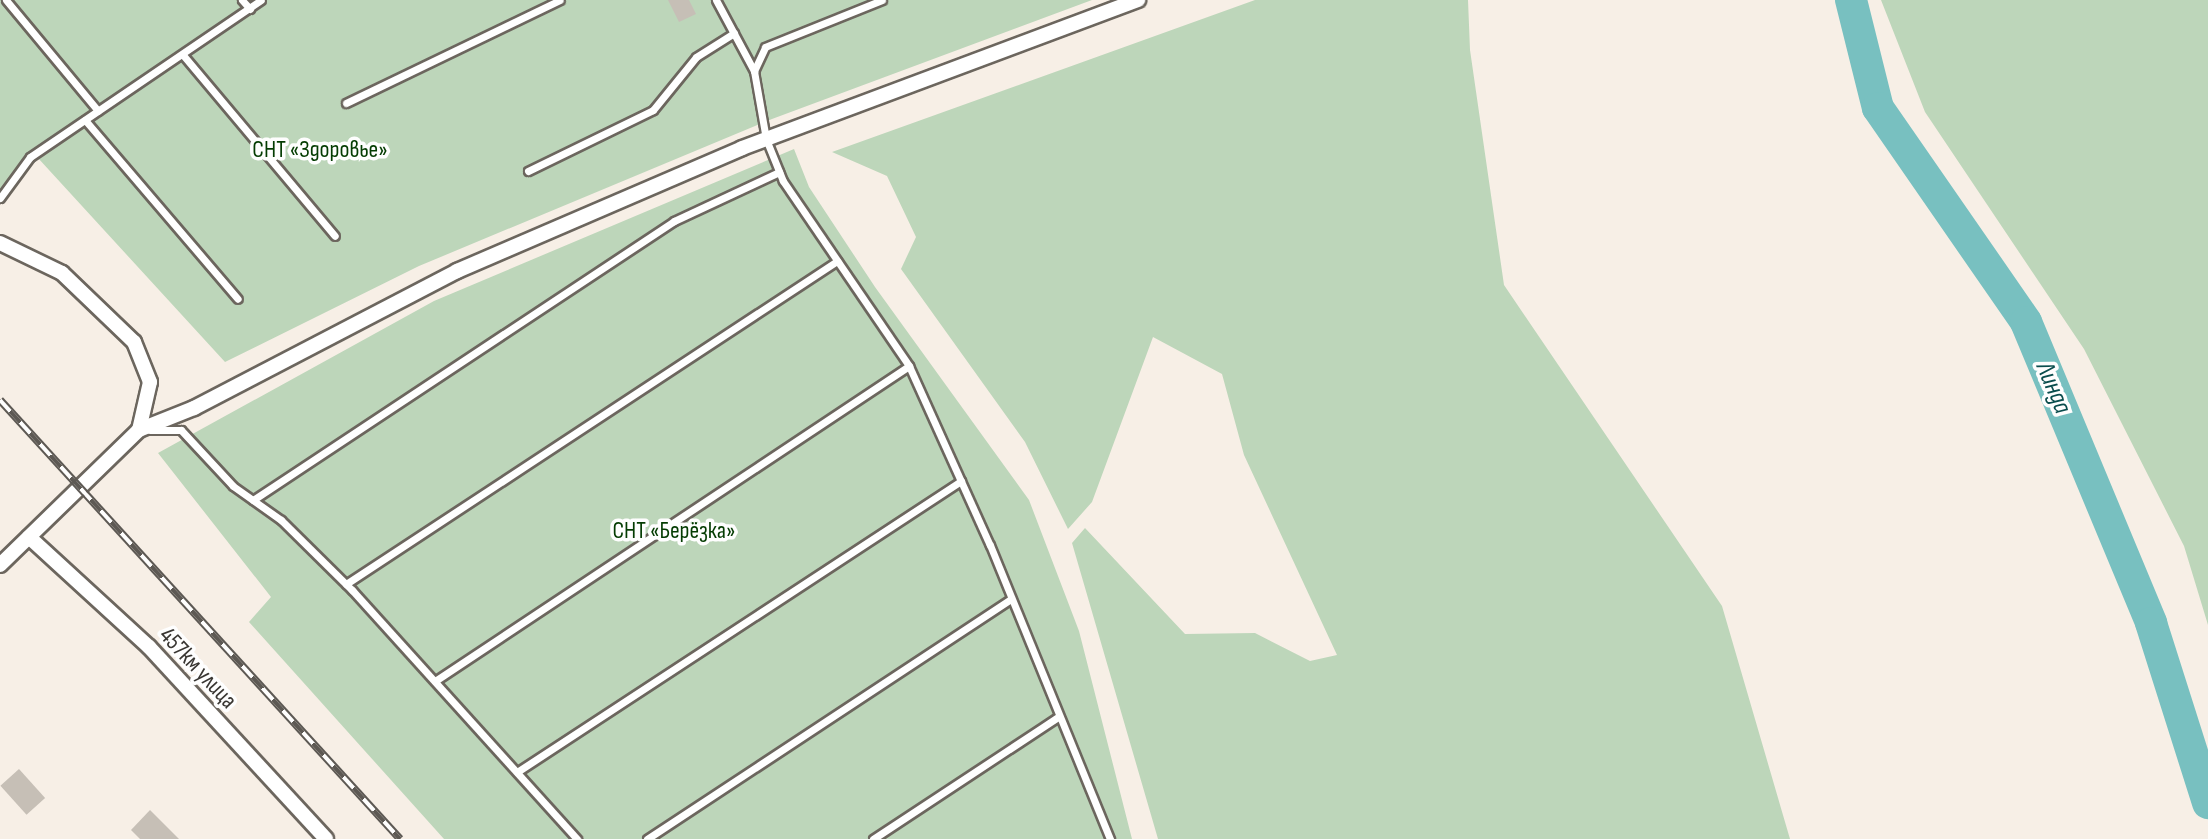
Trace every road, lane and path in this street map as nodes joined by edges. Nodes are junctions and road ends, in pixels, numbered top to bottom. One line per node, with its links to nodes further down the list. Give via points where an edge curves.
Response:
1 (6, 0): 13 (lane)
2 (242, 0): 8 (lane)
3 (261, 0): 8 (lane)
4 (560, 0): 12 (lane)
5 (716, 0): 9 (lane)
6 (882, 0): 11 (lane, via 765,47)
7 (1138, 0): 15 (street)
8 (250, 9): 10 (lane)
9 (734, 33): 11 (lane); 16 (lane, via 696,57 653,110)
10 (183, 55): 13 (lane); 19 (lane)
11 (754, 71): 15 (lane)
12 (346, 103)
13 (98, 111): 14 (lane)
14 (85, 120): 18 (lane, via 30,157); 22 (lane)
15 (766, 139): 17 (lane); 24 (street, via 457,271 194,408)
16 (528, 171)
17 (779, 172): 21 (lane); 26 (lane, via 674,221)
18 (0, 198)
19 (335, 236)
20 (0, 243): 24 (street, via 62,273 134,342 150,382)
21 (837, 261): 23 (lane); 29 (lane)
22 (238, 299)
23 (909, 366): 25 (lane); 31 (lane)
24 (139, 430): 26 (lane, via 181,430); 27 (street)
25 (961, 481): 30 (lane); 33 (lane)
26 (253, 500): 29 (lane)
27 (29, 537): 28 (street); 35 (street, 457км улица, via 149,647)
28 (0, 565)
29 (346, 584): 31 (lane)
30 (1011, 599): 32 (lane); 37 (lane)
31 (435, 681): 33 (lane)
32 (1058, 717): 34 (lane); 38 (lane)
33 (517, 772): 36 (lane)
34 (1107, 838)
35 (326, 839)
36 (577, 839)
37 (647, 839)
38 (873, 839)

